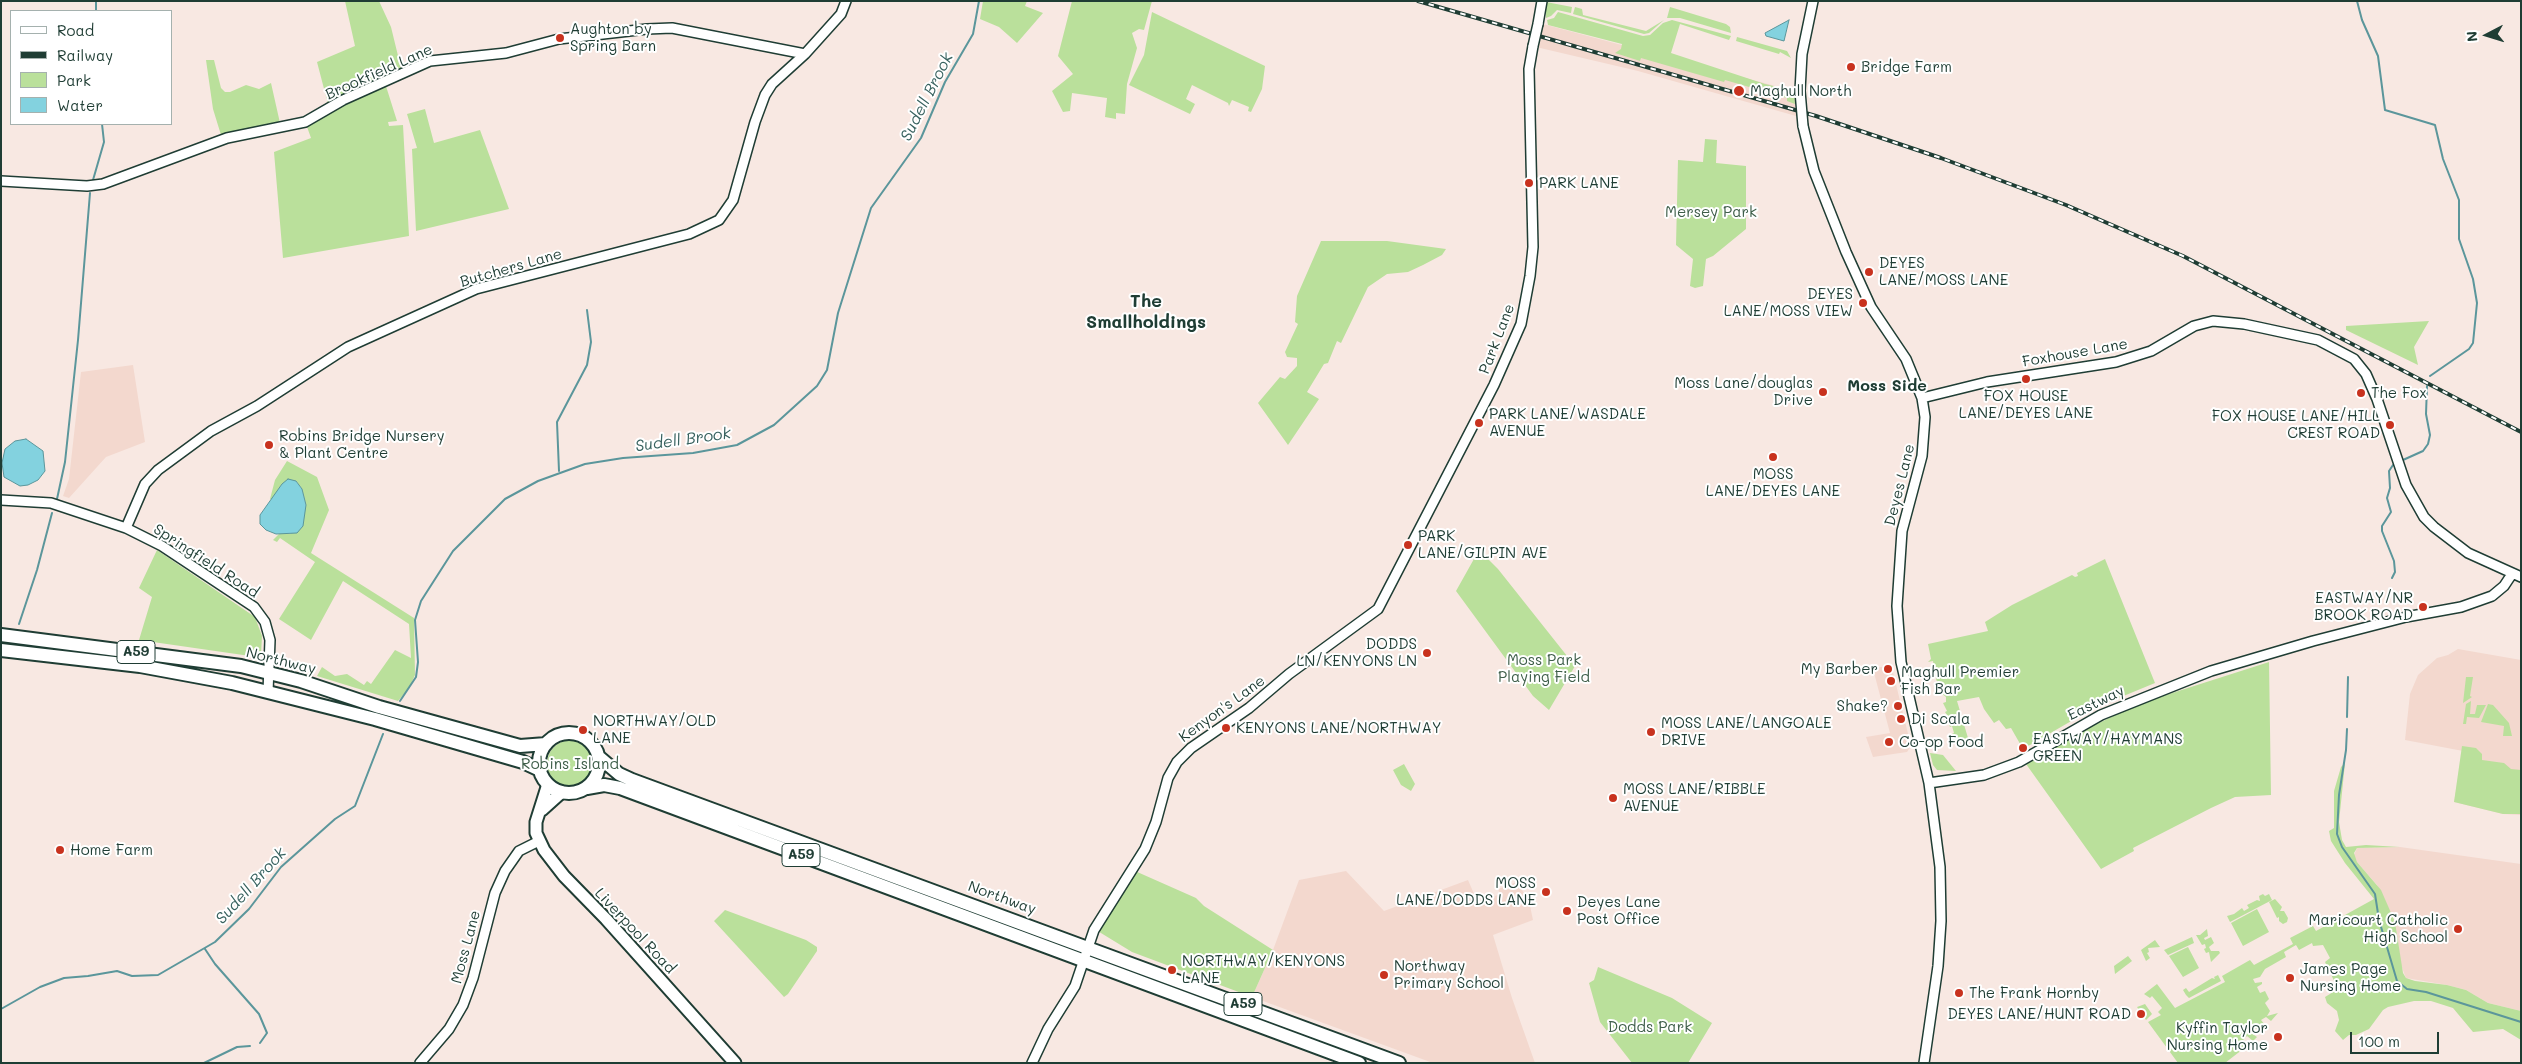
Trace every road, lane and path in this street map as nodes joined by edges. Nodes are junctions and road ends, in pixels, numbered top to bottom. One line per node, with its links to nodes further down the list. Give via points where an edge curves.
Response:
1 (846, 1): 4 (street, Butchers Lane, via 841,14)
2 (1542, 1): 10 (street, Park Lane, bridge, via 1529,76 1533,247 1525,308 1506,362)
3 (1813, 1): 6 (street, Deyes Lane, bridge, via 1803,44 1800,91 1803,126 1814,171 1870,308 1906,359)
4 (805, 54): 5 (street, Brookfield Lane, via 672,28 559,39 506,53 430,61 343,100 305,122 227,138 103,184); 8 (street, Butchers Lane, via 772,84 765,95 754,122 733,200 719,220 689,234 476,290 348,347 257,406 211,431 158,470 145,484)
5 (1, 181)
6 (1922, 398): 9 (street, Foxhouse Lane, via 1987,382 2116,362 2151,351 2194,326 2213,321 2244,324 2318,340 2354,359 2369,378 2398,465 2424,517 2468,553); 22 (street, Deyes Lane, via 1926,435 1902,531 1897,626 1903,673)
7 (1, 500): 8 (street, Springfield Road, via 51,503)
8 (126, 528): 17 (street, Springfield Road, via 162,546 258,611 269,633)
9 (2518, 574): 22 (street, Eastway, via 2492,596 2212,671 2101,715 2019,762 1974,777)
10 (1384, 602): 28 (street, Kenyon's Lane, via 1372,615 1338,637 1176,762 1168,778 1152,835 1094,930)
11 (1, 636): 12 (highway, Northway / A59)
12 (42, 639): 13 (highway, Northway / A59); 15 (highway)
13 (103, 648): 16 (highway, A59); 17 (highway, Northway / A59)
14 (1, 650): 15 (highway, A59)
15 (41, 653): 16 (highway, A59)
16 (102, 661): 18 (highway, A59)
17 (270, 672): 18 (street, Springfield Road); 19 (highway, Northway / A59, via 402,714 520,746)
18 (268, 692): 21 (highway, A59, via 375,719 523,762)
19 (546, 744): 20 (highway, A59, via 561,734 580,735 592,744); 21 (highway, via 541,753)
20 (599, 757): 24 (highway, via 596,777); 28 (highway, Northway / A59, via 619,774 632,780)
21 (540, 770): 23 (highway)
22 (1929, 783): 35 (street, via 1938,839 1941,928)
23 (548, 784): 25 (highway); 26 (main road)
24 (587, 788): 25 (highway, A59, via 575,793); 29 (highway, Northway / A59, via 620,788)
25 (562, 792): 26 (main road)
26 (542, 810): 27 (main road, via 536,822)
27 (538, 841): 30 (street, Moss Lane, via 519,851 503,876 495,893 474,978 463,1006 449,1029); 31 (main road, Liverpool Road, via 564,876)
28 (1088, 947): 29 (street, Kenyon's Lane); 34 (highway, Northway / A59)
29 (1083, 960): 32 (street, Kenyon's Lane, via 1072,992 1048,1029); 33 (highway, Northway / A59)
30 (420, 1063)
31 (735, 1063)
32 (1032, 1063)
33 (1359, 1063)
34 (1399, 1063)
35 (1924, 1063)

